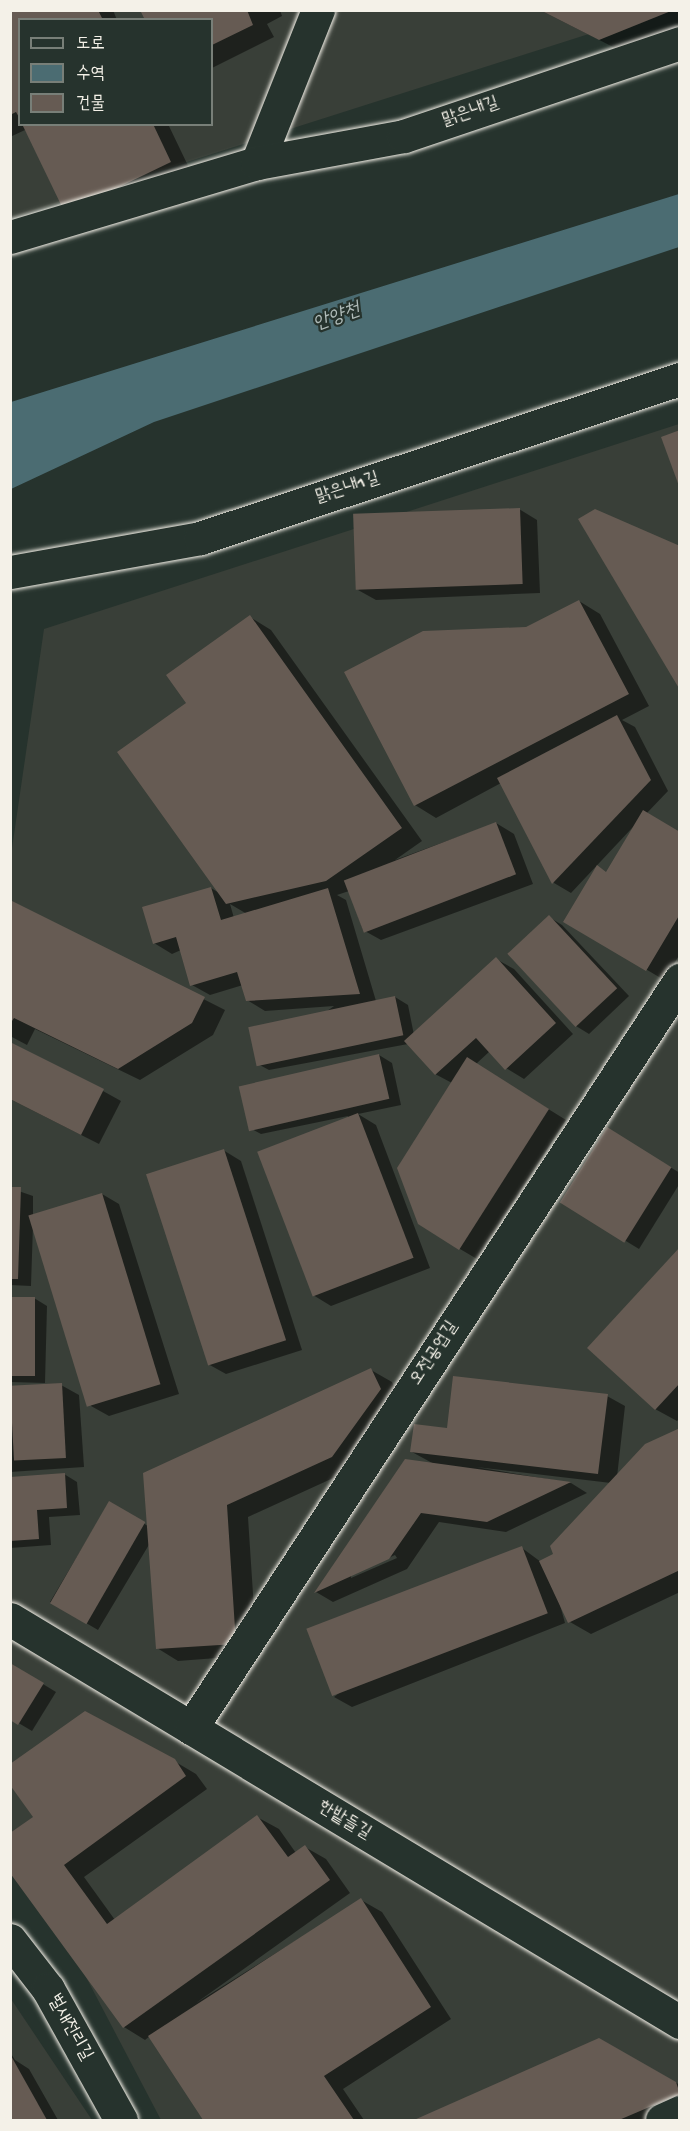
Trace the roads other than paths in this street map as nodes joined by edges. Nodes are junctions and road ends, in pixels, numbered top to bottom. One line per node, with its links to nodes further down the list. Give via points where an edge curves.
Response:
1 (318, 10): 3 (street)
2 (680, 43): 3 (street, 맑은내길, via 404,136)
3 (257, 163): 4 (street, 맑은내길)
4 (10, 237)
5 (680, 380): 6 (street, 맑은내1길, via 200,538)
6 (11, 575)
7 (680, 980): 9 (street, 오전공업길)
8 (10, 1619): 9 (street, 한밭들길)
9 (191, 1728): 11 (street, 한밭들길)
10 (10, 1940): 13 (street, 벌새전리길, via 48,1989)
11 (680, 2022)
12 (680, 2112): 14 (street)
13 (121, 2121)
14 (662, 2121)

